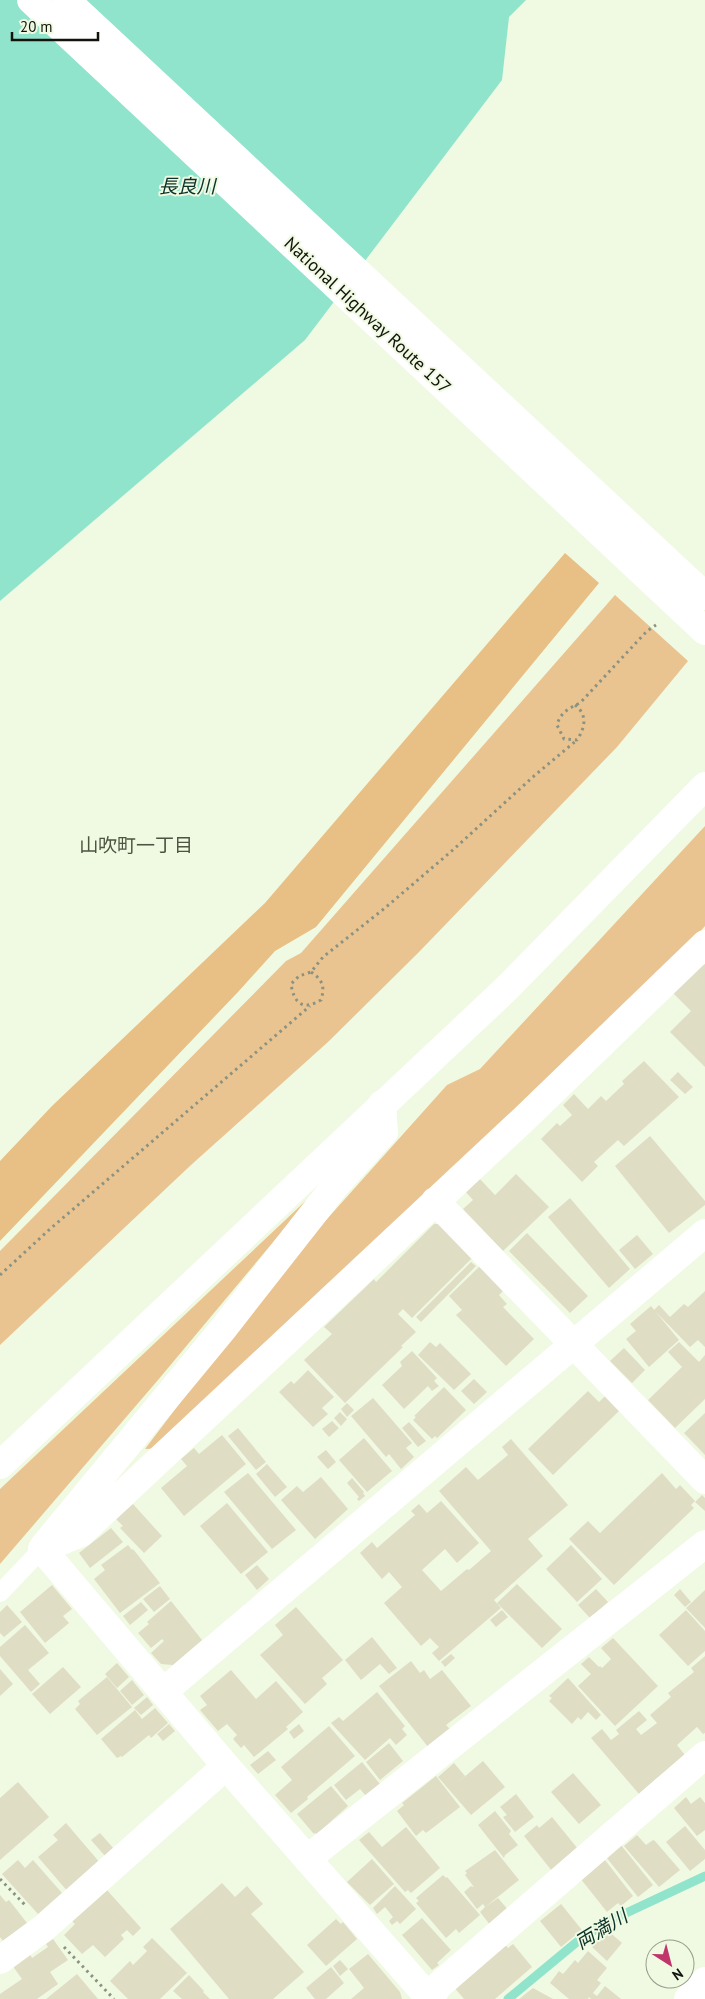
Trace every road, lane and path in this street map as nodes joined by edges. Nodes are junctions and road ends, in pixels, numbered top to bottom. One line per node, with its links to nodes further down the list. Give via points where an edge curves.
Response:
1 (31, 0): 5 (main road, National Highway Route 157)
2 (66, 0): 3 (main road, National Highway Route 157)
3 (705, 596)
4 (647, 631): 7 (path, via 580,702 559,717 557,725 564,739)
5 (705, 631)
6 (574, 705): 7 (path, via 584,718 584,730)
7 (577, 740): 10 (path, via 427,872 323,957)
8 (705, 786): 12 (main road, via 506,989)
9 (705, 944): 13 (main road)
10 (311, 972): 11 (path, via 320,979 324,990 321,1000); 11 (path, via 299,976 291,984 293,996 301,1004)
11 (311, 1006): 15 (path)
12 (382, 1104): 17 (main road); 20 (main road, via 384,1132 335,1186 223,1329)
13 (435, 1201): 16 (main road); 20 (main road, via 81,1533)
14 (705, 1233): 16 (main road)
15 (0, 1275)
16 (574, 1344): 18 (main road); 22 (main road)
17 (0, 1465)
18 (705, 1480)
19 (705, 1544): 25 (main road)
20 (42, 1549): 21 (lane); 22 (main road)
21 (0, 1593)
22 (163, 1692): 24 (main road)
23 (705, 1755): 31 (main road, via 438,1986)
24 (226, 1766): 25 (main road); 27 (main road)
25 (307, 1859): 31 (main road)
26 (0, 1879): 27 (path)
27 (45, 1927): 28 (main road); 30 (path)
28 (0, 1960)
29 (705, 1981): 32 (main road)
30 (114, 1999)
31 (430, 1999)
32 (688, 1999)

